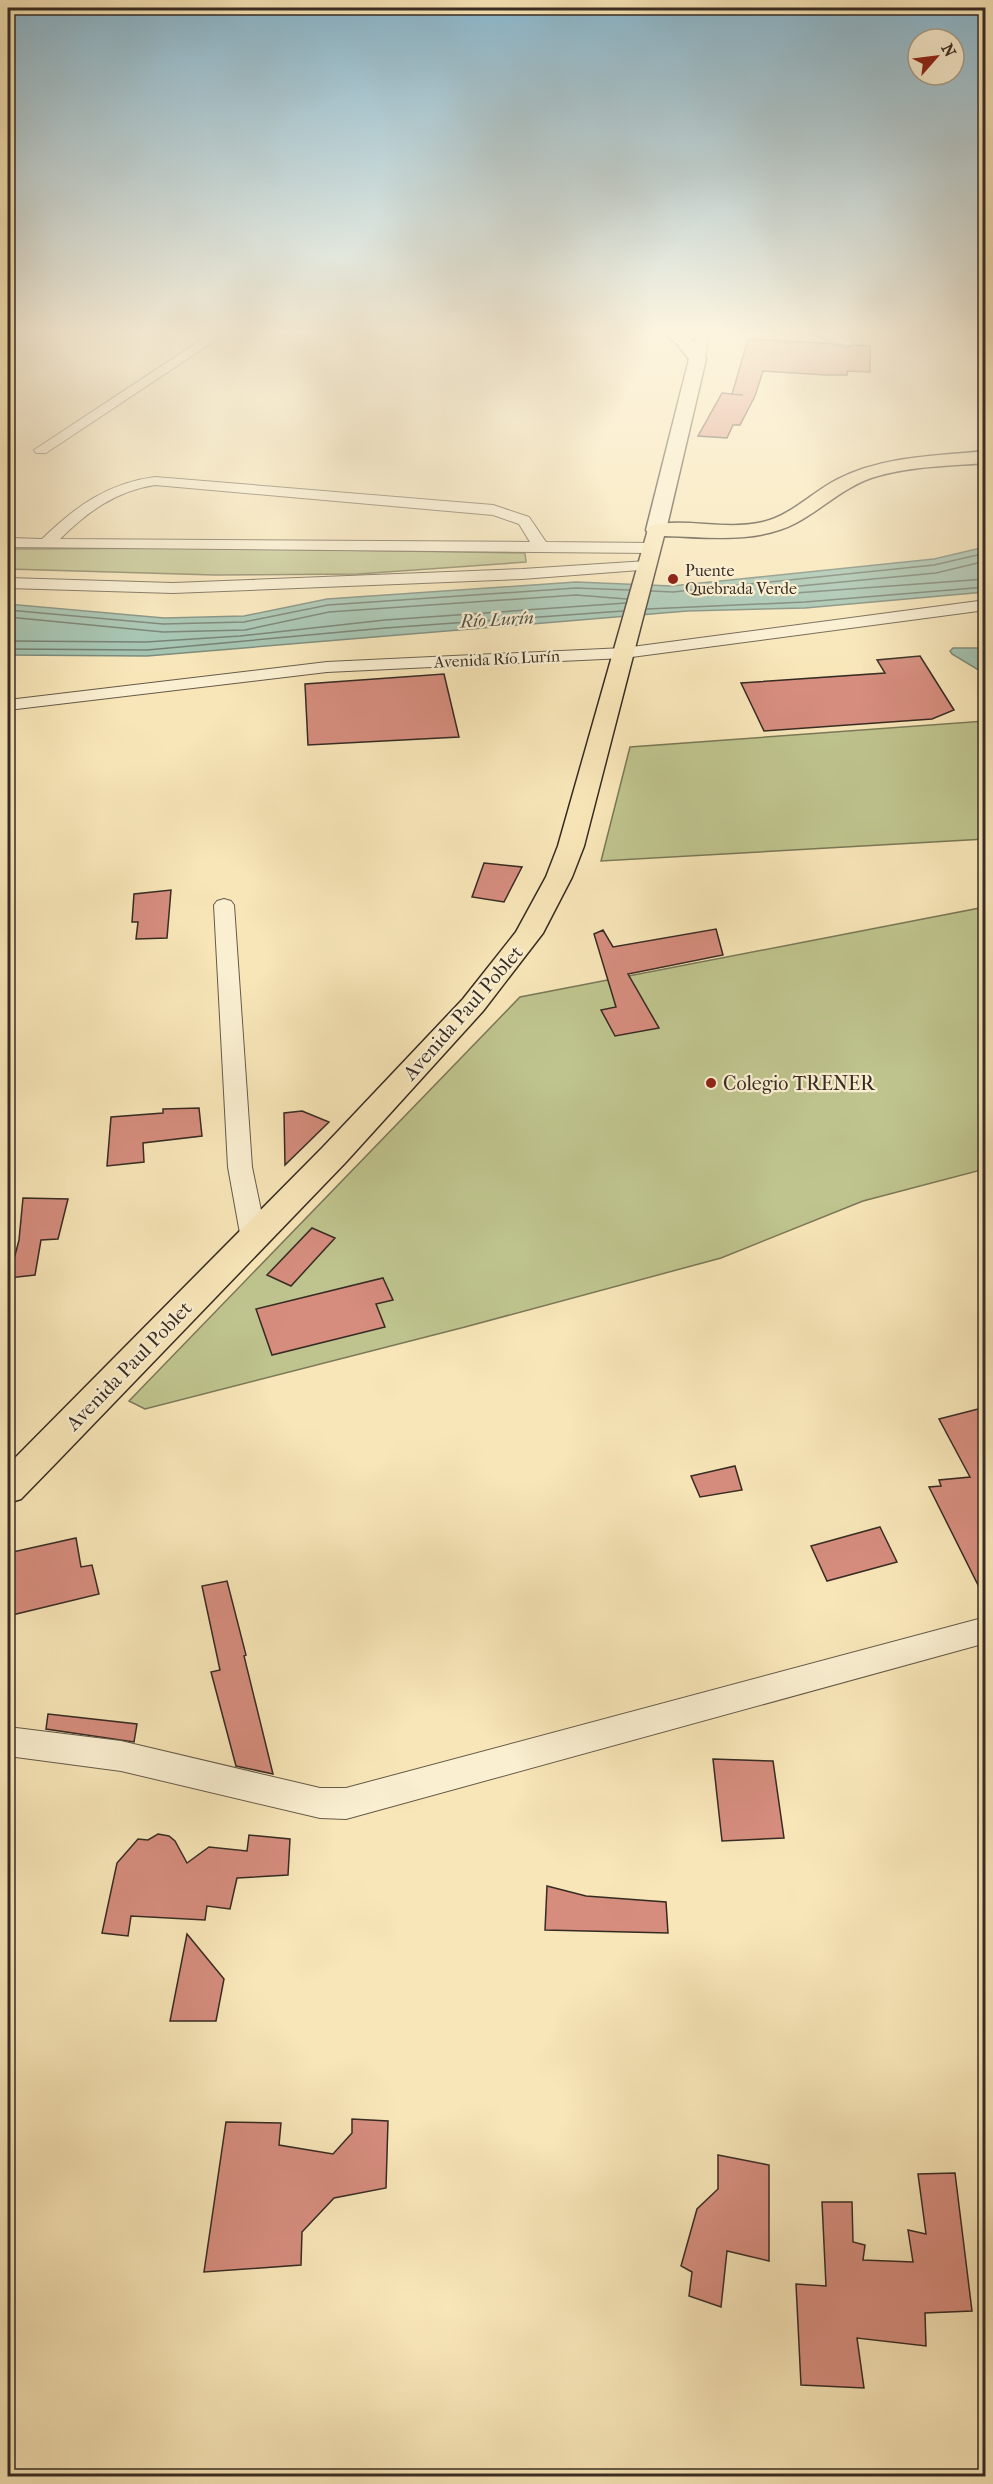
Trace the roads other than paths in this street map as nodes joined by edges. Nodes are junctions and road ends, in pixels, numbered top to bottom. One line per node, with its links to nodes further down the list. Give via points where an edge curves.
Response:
1 (47, 446): 3 (street)
2 (677, 446): 8 (main road)
3 (41, 450)
4 (986, 457): 8 (main road, via 872,471 772,526)
5 (11, 543): 6 (street)
6 (46, 543): 7 (street); 7 (street, via 102,496 132,484 155,481 493,510 530,524)
7 (540, 548): 8 (street)
8 (650, 554): 9 (street, via 173,588); 11 (main road, Avenida Paul Poblet)
9 (8, 583)
10 (986, 605): 11 (street, Avenida Río Lurín)
11 (626, 647): 12 (street, Avenida Río Lurín, via 327,667); 14 (main road, Avenida Paul Poblet, via 572,846 544,913 491,985)
12 (8, 705)
13 (224, 905): 14 (street, via 240,1167)
14 (254, 1239): 15 (main road, Avenida Paul Poblet)
15 (8, 1488)
16 (986, 1630): 17 (street, via 418,1783 361,1803 320,1803 121,1756)
17 (8, 1742)

